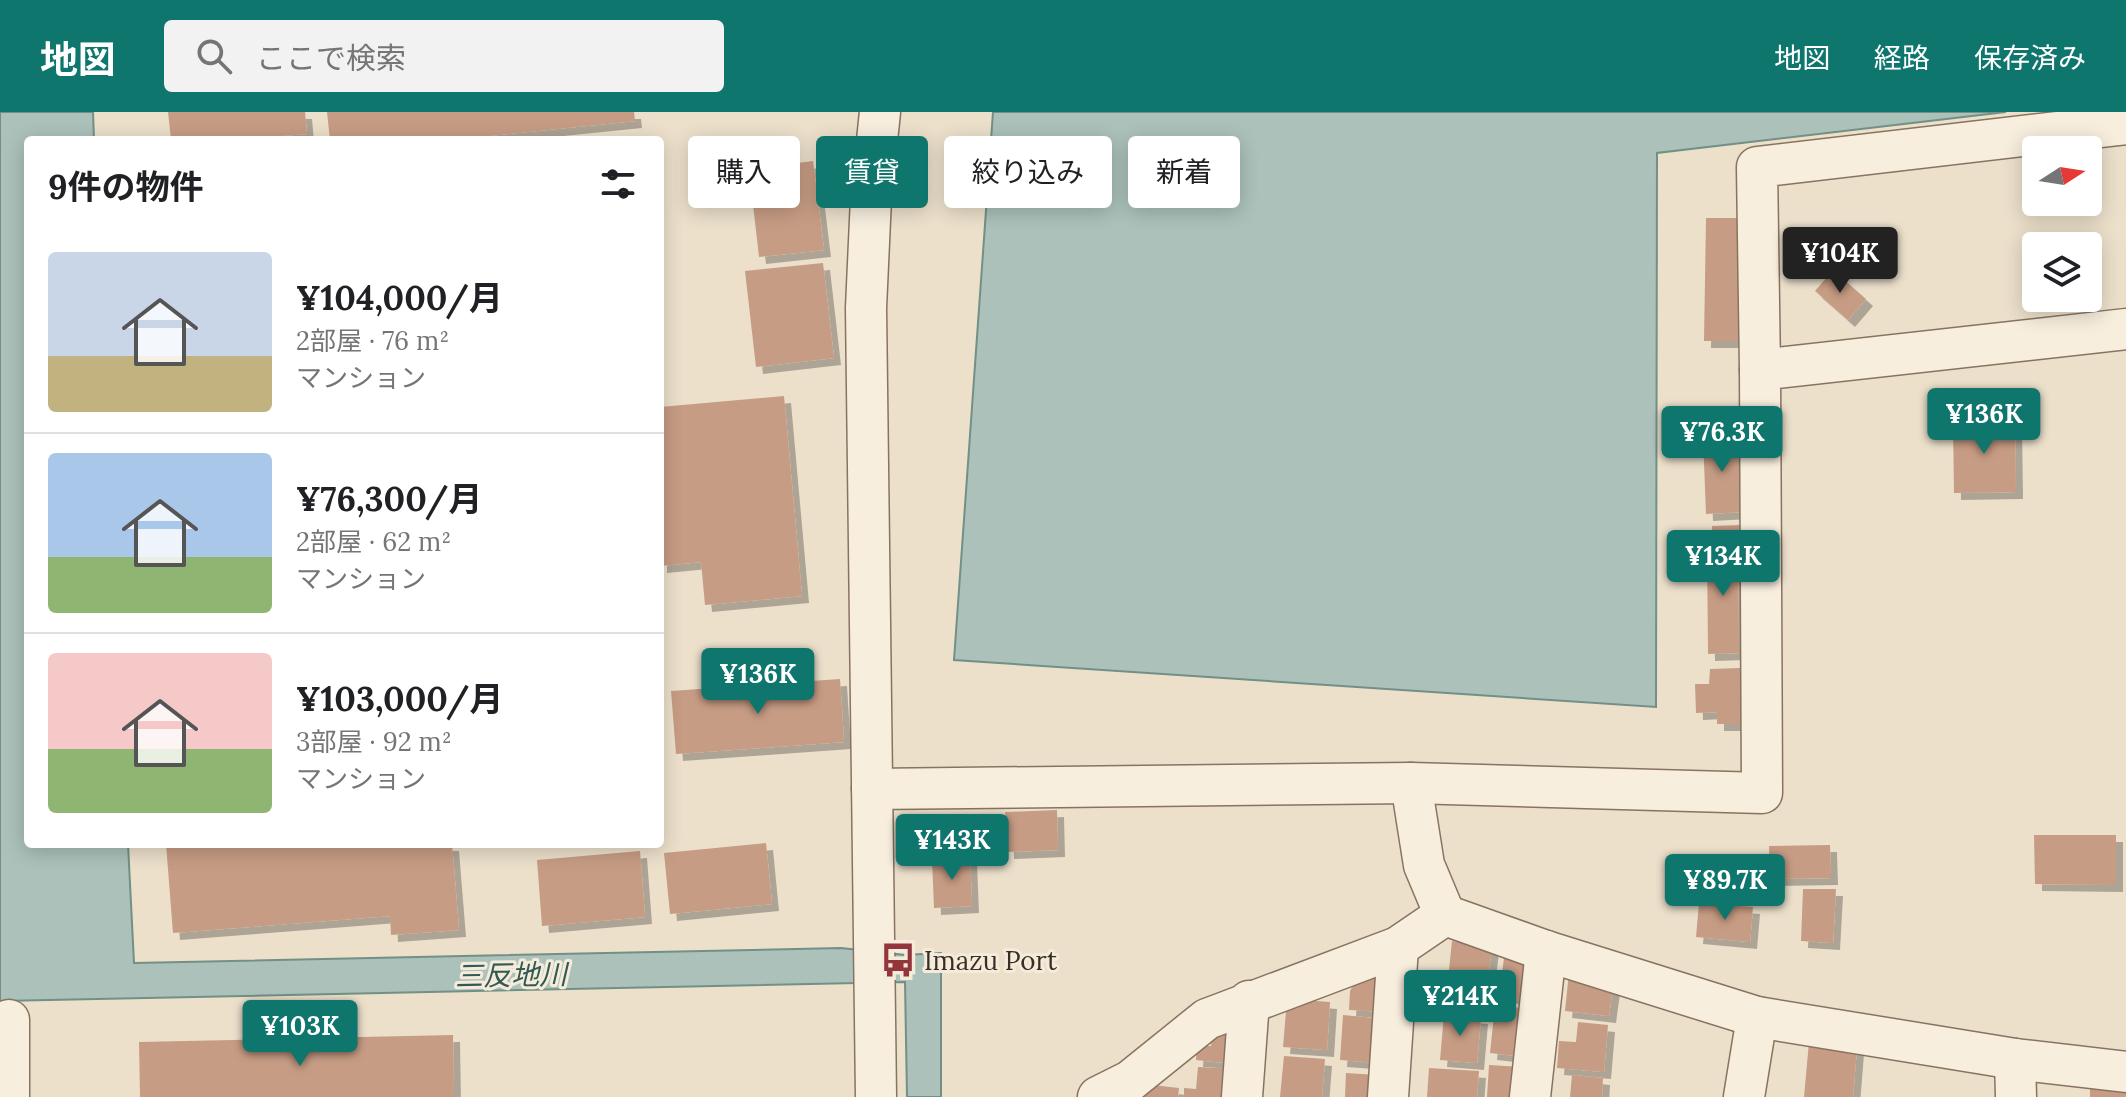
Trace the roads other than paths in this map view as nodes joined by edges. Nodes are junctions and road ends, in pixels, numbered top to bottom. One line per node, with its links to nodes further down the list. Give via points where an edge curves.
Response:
1 (880, 112): 6 (street, via 866,308)
2 (2126, 124): 4 (street, via 1757,167)
3 (2126, 329): 4 (street)
4 (1760, 370): 5 (street, via 1762,793)
5 (1411, 783): 6 (street); 7 (street, via 1424,865)
6 (872, 789): 16 (street)
7 (1445, 915): 8 (street); 9 (street)
8 (1398, 947): 10 (street); 19 (street)
9 (1546, 951): 11 (street); 20 (street)
10 (1249, 1001): 17 (street, via 1207,1019 1130,1081); 18 (street)
11 (1757, 1017): 14 (street); 21 (street)
12 (9, 1020): 15 (street)
13 (2126, 1072): 14 (street)
14 (2016, 1078)
15 (9, 1097)
16 (876, 1097)
17 (1098, 1097)
18 (1242, 1097)
19 (1388, 1097)
20 (1530, 1097)
21 (1744, 1097)

